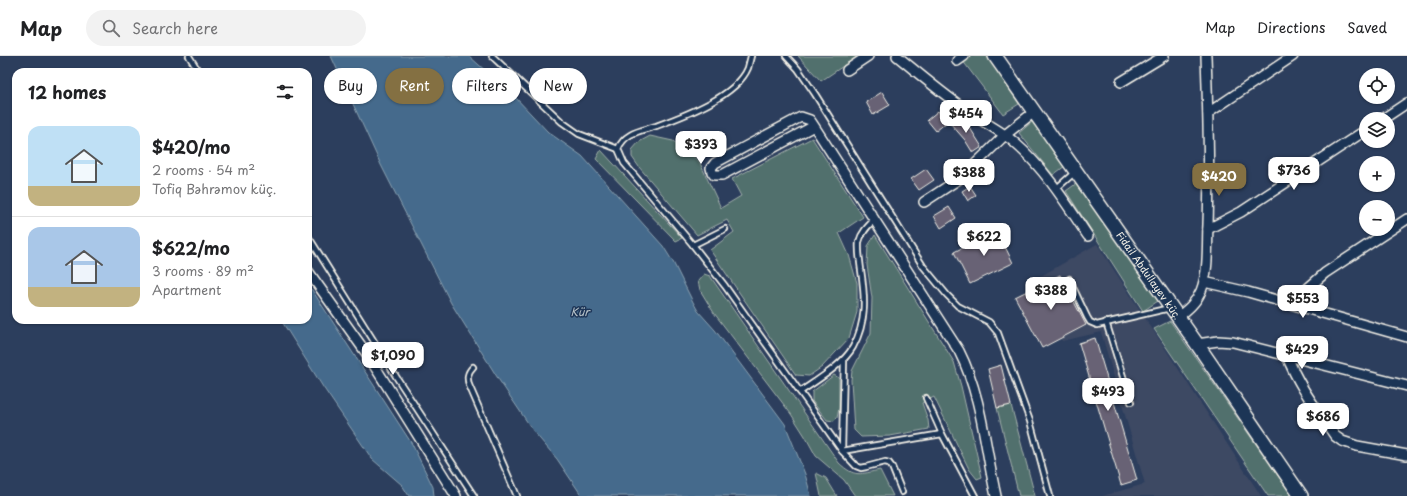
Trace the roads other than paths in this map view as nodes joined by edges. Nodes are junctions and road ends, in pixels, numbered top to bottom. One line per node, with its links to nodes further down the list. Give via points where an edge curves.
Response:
1 (189, 56): 11 (lane)
2 (492, 56): 21 (lane, via 562,122 579,134)
3 (751, 56): 21 (lane, via 748,69 723,95 703,107 629,135 621,141)
4 (786, 56): 56 (lane, via 815,94 923,266 958,306 989,322 998,333 1030,421)
5 (868, 56): 12 (street)
6 (897, 56): 19 (street, via 957,104)
7 (995, 56): 15 (street, Fidail Abdullayev küç.)
8 (1164, 56): 13 (street)
9 (1206, 56): 17 (street)
10 (1294, 56): 17 (street)
11 (196, 68)
12 (848, 70)
13 (1121, 82)
14 (1407, 103): 16 (street)
15 (1034, 112): 19 (street); 22 (street, Fidail Abdullayev küç.)
16 (1394, 112)
17 (1208, 113): 28 (street)
18 (814, 126): 18 (street, via 806,118 795,120 715,163 711,168 712,172 714,175 722,175); 26 (street)
19 (1005, 135): 23 (street, via 1028,155); 24 (street, via 962,177)
20 (1359, 135): 28 (street, via 1247,208)
21 (618, 149): 31 (lane, via 624,163)
22 (1075, 172): 23 (lane); 36 (street, Fidail Abdullayev küç.)
23 (1056, 188): 29 (street)
24 (924, 202)
25 (1407, 219): 35 (street, via 1325,273)
26 (874, 220): 41 (lane, via 863,232 859,242 865,309 853,347); 55 (street, via 965,362 980,414)
27 (725, 229): 31 (lane)
28 (1208, 229): 34 (street)
29 (1088, 236)
30 (312, 242): 52 (lane)
31 (693, 245): 44 (lane)
32 (312, 277): 51 (street, via 367,354)
33 (1069, 279): 37 (lane, via 1090,322 1097,325)
34 (1204, 282): 35 (street); 36 (street, via 1195,303)
35 (1290, 304): 38 (street)
36 (1174, 313): 37 (lane); 39 (street, Fidail Abdullayev küç.)
37 (1106, 322): 46 (lane)
38 (1407, 337)
39 (1197, 344): 40 (street, via 1233,342); 57 (street, Fidail Abdullayev küç.)
40 (1287, 356): 43 (street); 49 (street, via 1303,390 1342,442)
41 (844, 360): 44 (lane); 48 (lane)
42 (473, 367): 53 (lane, via 467,379 469,385)
43 (1407, 386)
44 (800, 392): 48 (lane)
45 (926, 398): 47 (lane)
46 (1131, 402)
47 (942, 434): 48 (lane); 54 (lane)
48 (842, 451): 50 (lane, via 852,464 860,468 890,463)
49 (1407, 455)
50 (902, 492)
51 (456, 496)
52 (474, 496)
53 (517, 496)
54 (976, 496)
55 (996, 496)
56 (1050, 496)
57 (1301, 496)

